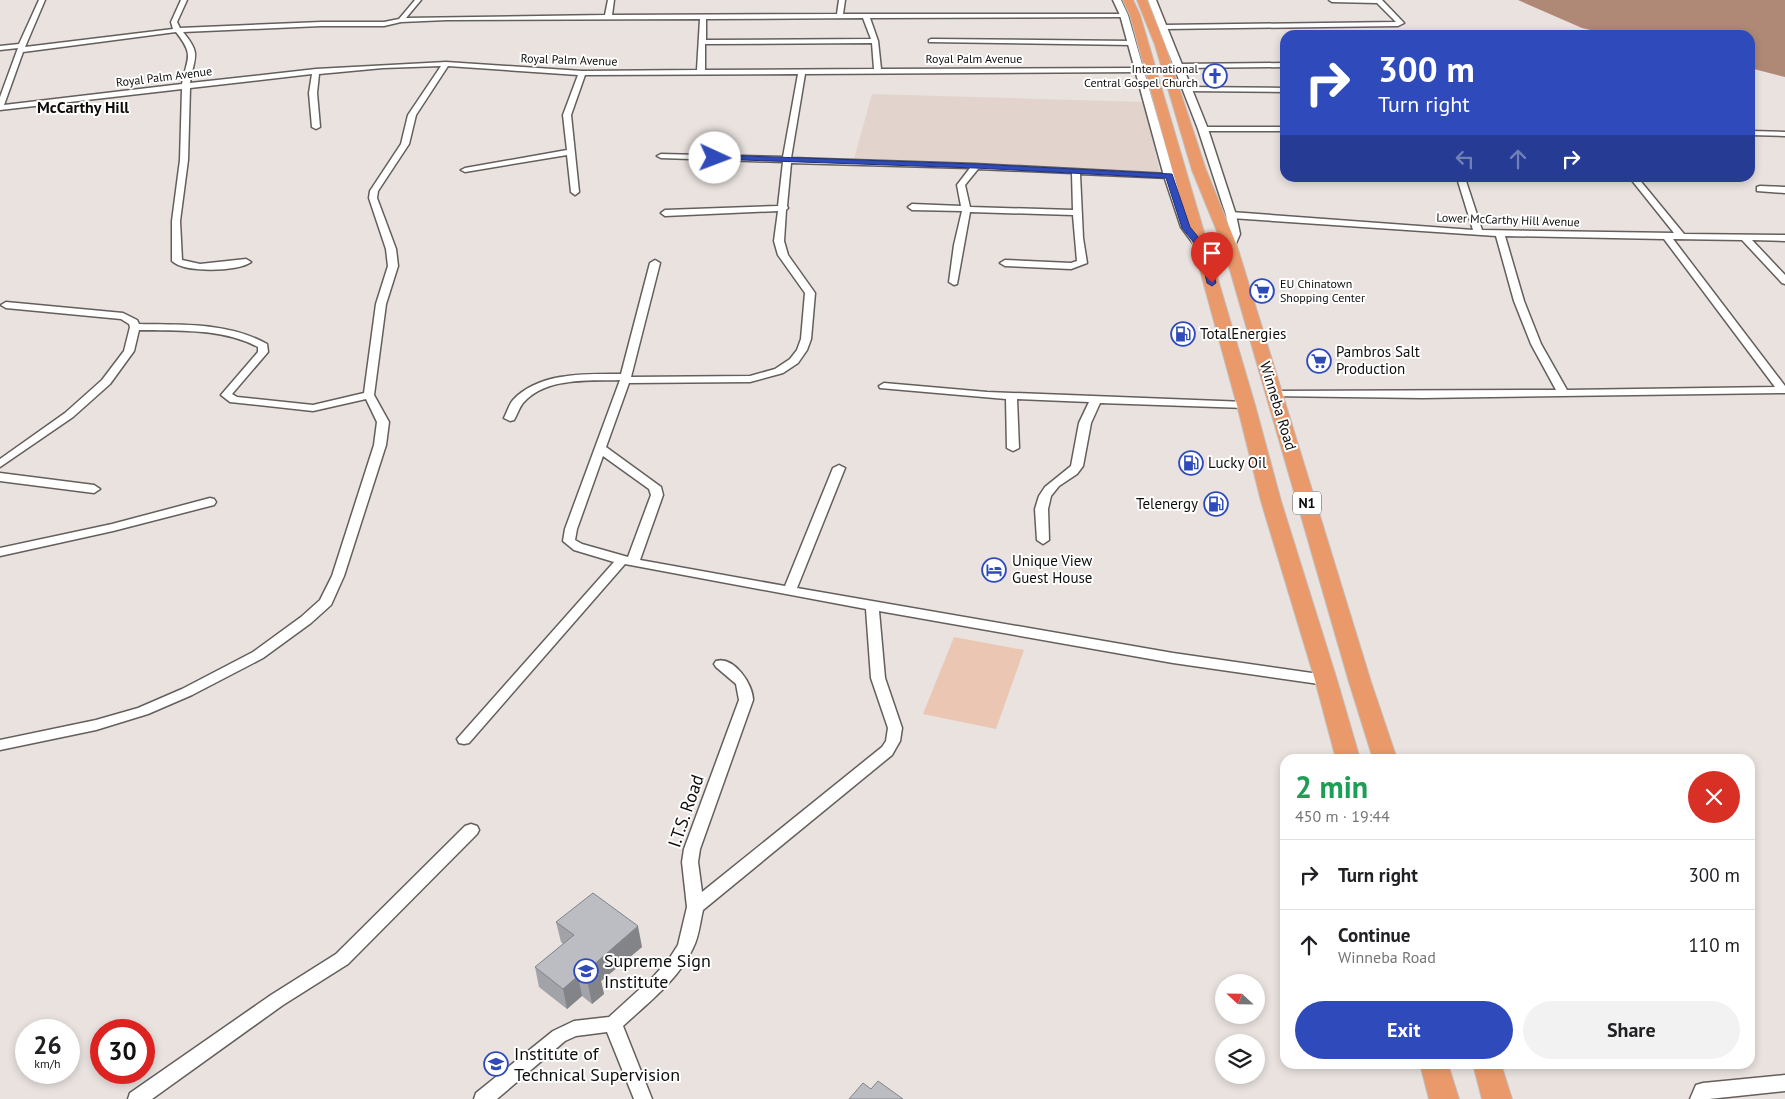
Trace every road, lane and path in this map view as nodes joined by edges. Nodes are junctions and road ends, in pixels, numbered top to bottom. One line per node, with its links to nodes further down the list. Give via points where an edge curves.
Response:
1 (42, 0): 25 (street)
2 (184, 0): 19 (street, via 174,22)
3 (418, 0): 17 (street)
4 (612, 0): 15 (street)
5 (842, 0): 13 (street)
6 (1117, 0): 12 (street)
7 (1128, 0): 69 (highway, Winneba Road / N1)
8 (1142, 0): 68 (highway, Winneba Road / N1, via 1163,54 1199,170)
9 (1152, 0): 18 (street)
10 (1332, 0): 11 (street)
11 (1379, 0): 18 (street, via 1400,24)
12 (1124, 15): 14 (street); 23 (street)
13 (840, 16): 14 (street); 16 (street)
14 (866, 16): 20 (street)
15 (608, 17): 16 (street); 17 (street)
16 (703, 17): 22 (street)
17 (401, 20): 19 (street, via 384,24)
18 (1164, 27): 28 (street)
19 (179, 30): 25 (street); 35 (street, via 191,46 193,56 188,65)
20 (876, 41): 22 (street); 33 (street)
21 (931, 41): 23 (street)
22 (702, 42): 31 (street)
23 (1132, 43): 29 (street)
24 (0, 48): 25 (street)
25 (21, 48): 38 (street)
26 (446, 64): 30 (street, Royal Palm Avenue); 34 (street, Royal Palm Avenue); 82 (street, via 412,116 405,144 374,191 373,198 391,248 393,266 381,304)
27 (1280, 65): 28 (street)
28 (1178, 66): 36 (street)
29 (1140, 70): 33 (street, Royal Palm Avenue); 50 (street)
30 (316, 71): 35 (street, Royal Palm Avenue); 39 (street, via 313,93)
31 (700, 71): 32 (street, Royal Palm Avenue); 34 (street, Royal Palm Avenue)
32 (802, 71): 33 (street, Royal Palm Avenue); 46 (street)
33 (878, 72)
34 (582, 73): 44 (street, via 567,115)
35 (186, 85): 38 (street, Royal Palm Avenue); 70 (street, via 184,160 176,222 177,261 192,266)
36 (1187, 89): 37 (street); 40 (street)
37 (1280, 90)
38 (0, 108)
39 (316, 127)
40 (1202, 129): 41 (street); 61 (street)
41 (1280, 129)
42 (1755, 133): 43 (street)
43 (1785, 134)
44 (570, 152): 48 (street); 55 (street)
45 (661, 156): 46 (street)
46 (787, 160): 47 (street); 57 (street)
47 (975, 166): 49 (street); 58 (street, via 961,186)
48 (465, 170)
49 (1076, 171): 50 (street); 60 (street)
50 (1169, 176): 69 (street, via 1186,228)
51 (1462, 182): 62 (street)
52 (1637, 182): 65 (street)
53 (1760, 189): 54 (street)
54 (1785, 190)
55 (575, 192)
56 (912, 207): 58 (street)
57 (784, 208): 59 (street); 77 (street, via 779,241 783,254 810,293 806,339 794,361 779,371 750,379)
58 (966, 209): 60 (street); 74 (street)
59 (665, 213)
60 (1077, 213): 72 (street, via 1080,265)
61 (1231, 214): 62 (street, Lower McCarthy Hill Avenue); 68 (street, via 1235,234)
62 (1478, 233): 63 (street, Lower McCarthy Hill Avenue)
63 (1500, 234): 64 (street, Lower McCarthy Hill Avenue); 81 (street, via 1519,301 1536,344)
64 (1667, 237): 65 (street, Lower McCarthy Hill Avenue); 79 (street, via 1752,353)
65 (1682, 237): 66 (street, Lower McCarthy Hill Avenue)
66 (1744, 237): 67 (street, Lower McCarthy Hill Avenue); 73 (street)
67 (1785, 238)
68 (1230, 246): 80 (highway, Winneba Road / N1)
69 (1203, 248): 85 (highway, Winneba Road / N1)
70 (246, 262)
71 (655, 262): 77 (street)
72 (1005, 263)
73 (1785, 281)
74 (954, 282)
75 (2, 306): 76 (street, via 123,316)
76 (135, 327): 82 (street, via 221,332 256,341 263,346 263,352 226,395 234,400 313,408); 89 (street, via 129,352 106,382 68,416)
77 (626, 379): 86 (street, via 568,380 535,387 518,400); 88 (street)
78 (884, 386): 83 (street)
79 (1784, 390): 81 (street)
80 (1273, 394): 81 (street); 93 (highway, Winneba Road / N1)
81 (1564, 394)
82 (369, 395): 104 (street, via 382,422 380,445 338,576 326,602 258,655 143,711 96,725)
83 (1011, 396): 84 (street); 87 (street)
84 (1096, 400): 85 (street); 96 (street, via 1084,423 1077,466 1042,499)
85 (1246, 405): 94 (highway, Winneba Road / N1)
86 (510, 418)
87 (1013, 448)
88 (601, 449): 98 (street, via 655,487 657,495); 98 (street, via 569,541 578,547)
89 (0, 464)
90 (839, 468): 99 (street)
91 (0, 478): 92 (street)
92 (94, 489)
93 (1305, 496): 94 (highway, via 1303,500 1292,503); 106 (highway, Winneba Road / N1)
94 (1271, 501): 102 (highway, Winneba Road / N1)
95 (210, 502): 97 (street)
96 (1043, 540)
97 (0, 552)
98 (627, 561): 99 (street); 103 (street)
99 (789, 591): 100 (street)
100 (872, 606): 102 (street, via 1173,658); 108 (street, via 876,666 895,728 893,741 887,751)
101 (721, 664): 108 (street, I.T.S. Road, via 742,681 746,700 692,848 690,862)
102 (1326, 680): 105 (highway, Winneba Road / N1)
103 (464, 738)
104 (0, 745)
105 (1347, 754)
106 (1383, 754)
107 (471, 830): 113 (street, via 342,959 277,1000)
108 (696, 907): 109 (street, I.T.S. Road, via 686,946 675,964)
109 (613, 1024): 114 (street, via 574,1029 559,1036); 115 (street)
110 (1435, 1069): 116 (highway)
111 (1488, 1069): 117 (highway)
112 (1785, 1083): 118 (street, via 1703,1092)
113 (137, 1099)
114 (483, 1099)
115 (643, 1099)
116 (1444, 1099)
117 (1497, 1099)
118 (1699, 1099)

